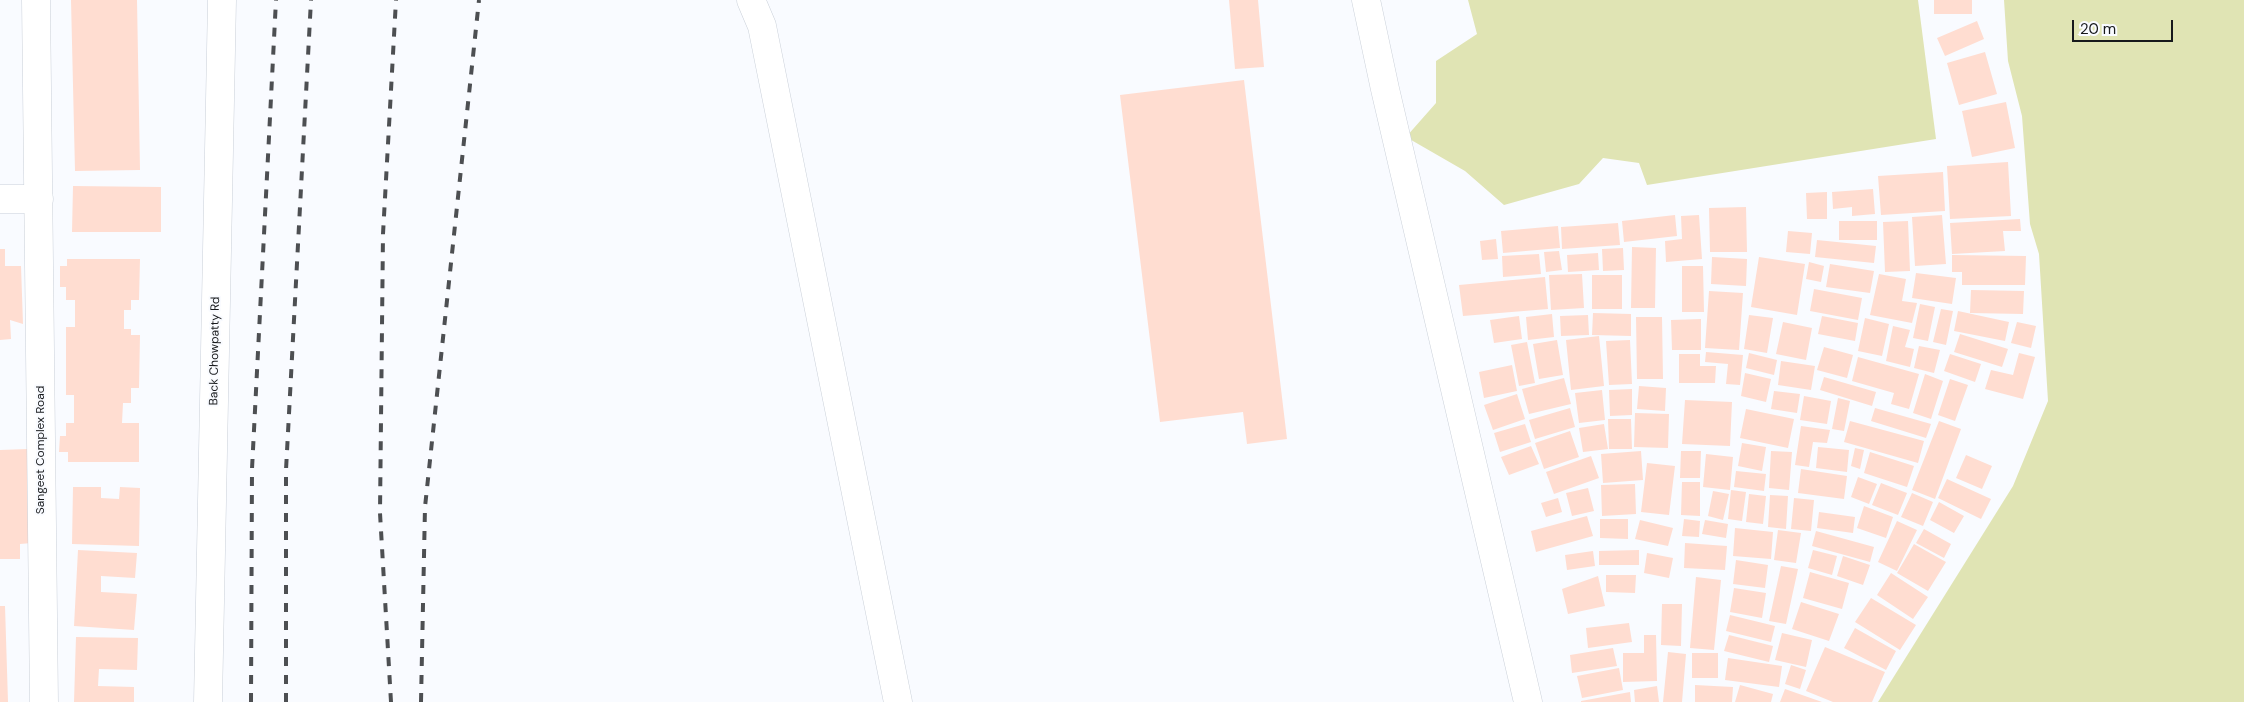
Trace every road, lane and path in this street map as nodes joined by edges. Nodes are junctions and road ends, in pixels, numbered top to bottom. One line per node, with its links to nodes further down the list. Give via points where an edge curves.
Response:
1 (36, 0): 6 (street, Sangeet Complex Road)
2 (222, 0): 8 (street, Back Chowpatty Rd)
3 (751, 0): 9 (street, via 762,26)
4 (1366, 0): 10 (street, via 1384,90)
5 (0, 199): 6 (street)
6 (39, 199): 7 (street, Sangeet Complex Road)
7 (44, 702)
8 (208, 702)
9 (898, 702)
10 (1528, 702)

